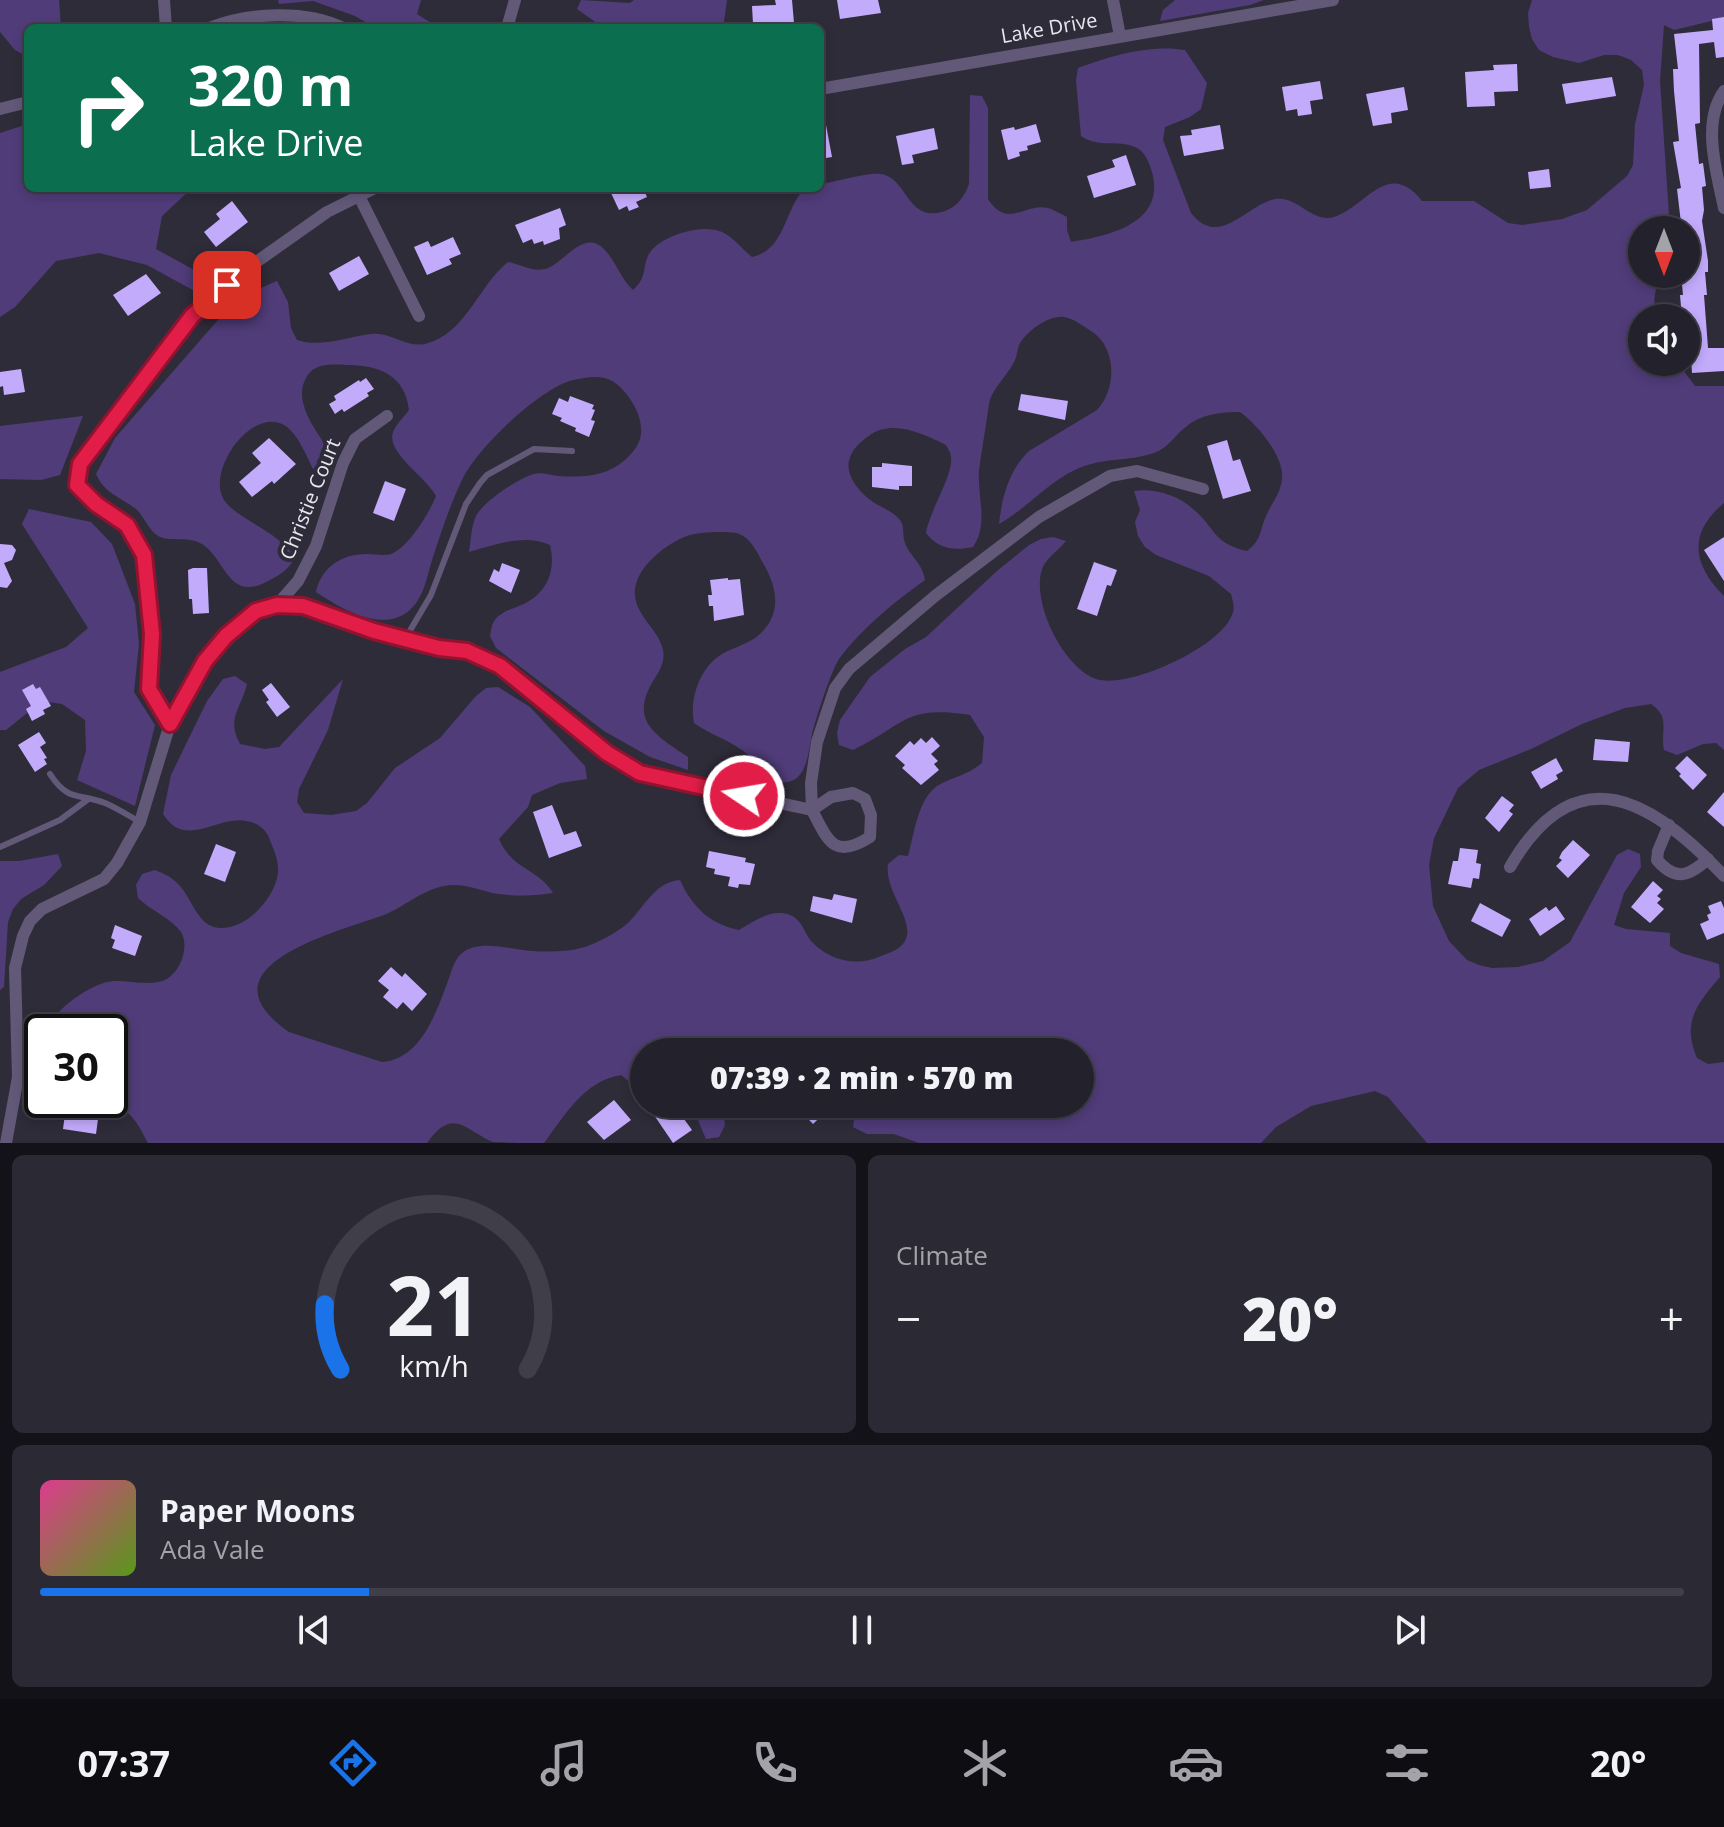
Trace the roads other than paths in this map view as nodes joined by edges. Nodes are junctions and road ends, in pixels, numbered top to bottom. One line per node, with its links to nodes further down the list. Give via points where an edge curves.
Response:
1 (164, 0): 5 (street)
2 (515, 0): 8 (street)
3 (1113, 0): 9 (street)
4 (1333, 0): 9 (street, Lake Drive)
5 (166, 24)
6 (228, 24): 7 (street, via 297,16)
7 (335, 24)
8 (508, 24)
9 (1120, 36): 10 (street, Lake Drive)
10 (824, 88)
11 (1724, 91): 14 (street, via 1712,137)
12 (24, 103): 13 (street)
13 (0, 109)
14 (1722, 190): 17 (street)
15 (367, 192): 16 (street)
16 (359, 196): 18 (street); 24 (street, via 327,212 245,270 192,316 80,464 77,485 127,525 144,555 152,634 149,689)
17 (1724, 208)
18 (419, 316)
19 (387, 416): 22 (street, Christie Court, via 355,439 316,546 298,581)
20 (572, 451): 23 (lane, via 534,449 487,475 466,504 431,595)
21 (1203, 489): 27 (street, via 1137,471 1110,476 1039,517 935,596 849,669 835,688 817,742)
22 (277, 605): 23 (street, via 303,606); 24 (street, via 256,611 226,636 205,661)
23 (405, 639): 27 (street, via 467,651 500,666 607,753 640,773)
24 (170, 724): 28 (street)
25 (50, 774): 26 (lane, via 65,792)
26 (87, 800): 28 (lane); 30 (lane, via 60,820)
27 (812, 810): 27 (street, via 826,837 838,847 853,848 870,837 865,799 853,793 831,797)
28 (140, 822): 34 (street, via 104,879 42,909 23,936 15,968 18,1077)
29 (1669, 825): 31 (street); 31 (street, via 1657,860 1665,869 1688,874); 32 (street, via 1633,805 1587,798 1537,827)
30 (0, 847)
31 (1708, 859): 33 (street)
32 (1510, 867)
33 (1724, 876)
34 (6, 1143)

